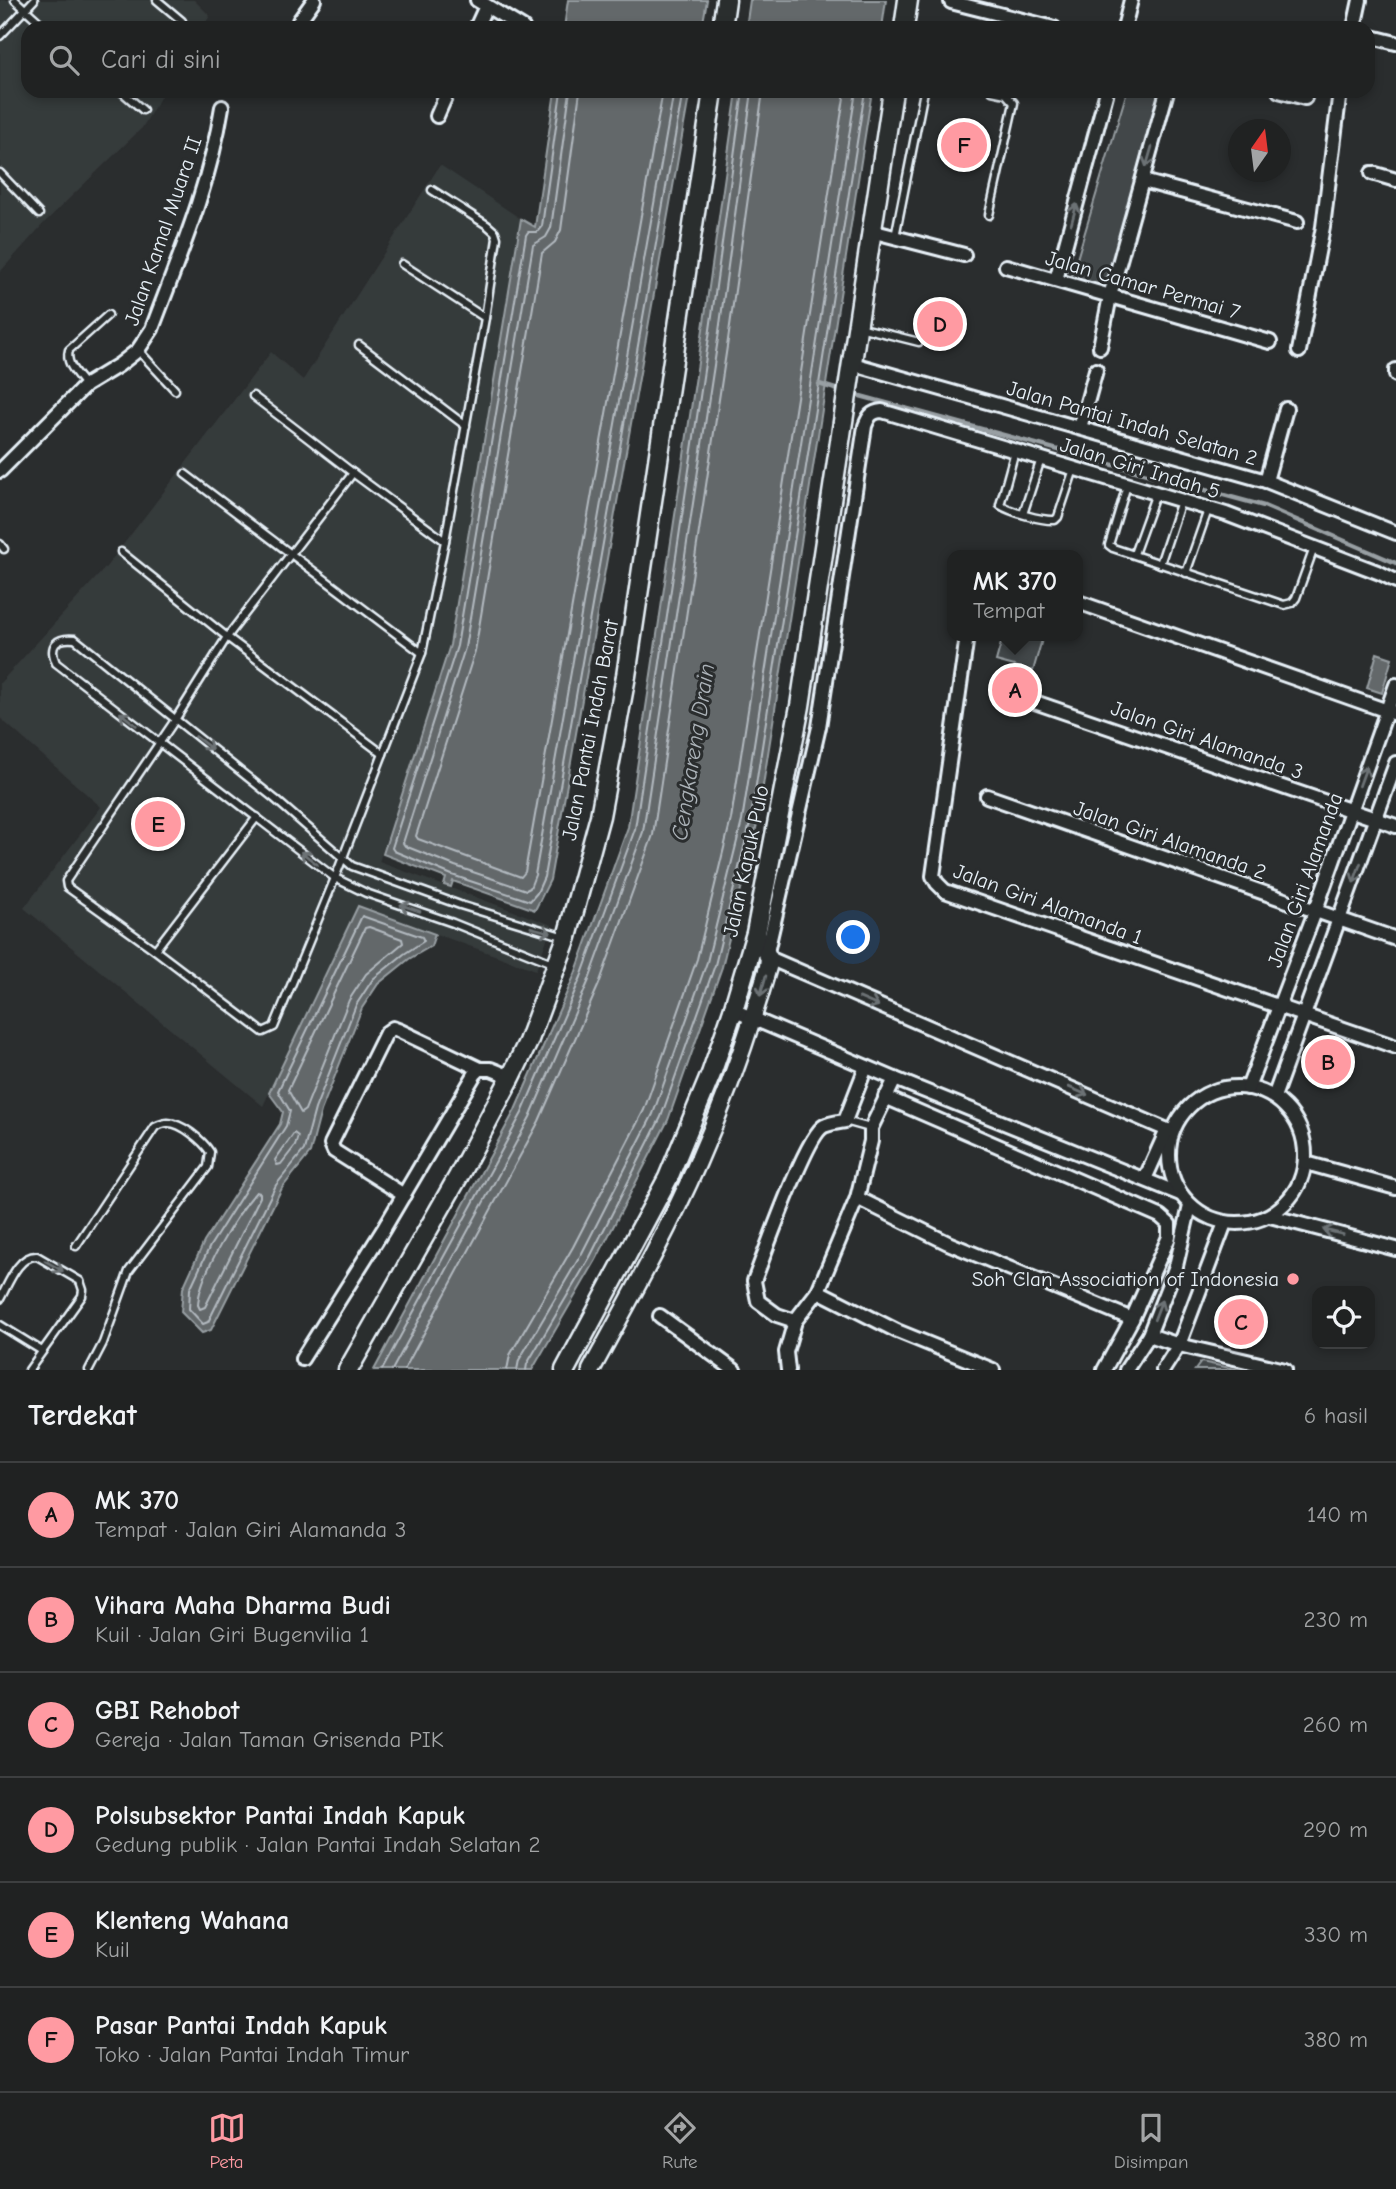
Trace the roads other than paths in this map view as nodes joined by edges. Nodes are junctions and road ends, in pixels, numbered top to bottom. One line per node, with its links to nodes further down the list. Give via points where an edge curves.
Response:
1 (15, 0): 11 (lane)
2 (34, 0): 11 (lane)
3 (157, 0): 13 (lane)
4 (314, 0): 14 (street)
5 (726, 0): 17 (main road)
6 (908, 0): 18 (main road)
7 (1131, 0): 20 (street)
8 (1360, 0): 21 (street)
9 (951, 2): 19 (street)
10 (481, 3): 15 (street); 16 (street)
11 (24, 9): 12 (lane); 22 (lane)
12 (38, 21)
13 (182, 21)
14 (299, 21)
15 (477, 21)
16 (511, 21)
17 (723, 21)
18 (905, 21)
19 (1026, 21)
20 (1126, 21)
21 (1356, 21)
22 (0, 36)
23 (1375, 38): 24 (street)
24 (1396, 43)
25 (129, 98): 35 (lane)
26 (445, 98): 36 (street)
27 (712, 98): 111 (main road, Jalan Pantai Indah Barat, via 626,676 600,816)
28 (892, 98): 45 (main road, Jalan Kapuk Pulo)
29 (923, 98): 46 (lane)
30 (1010, 98): 43 (lane, via 1014,103)
31 (1105, 98): 50 (street, one-way to 31)
32 (1165, 98): 40 (street, one-way to 40)
33 (1339, 98): 60 (street, via 1323,227)
34 (222, 107): 59 (street, Jalan Kamal Muara II, via 216,146 184,243 152,330)
35 (144, 110)
36 (437, 116)
37 (0, 173): 42 (lane)
38 (1372, 173): 39 (street)
39 (1396, 180)
40 (1143, 181): 44 (street); 51 (street)
41 (432, 190): 53 (lane, via 487,225 498,238)
42 (40, 214)
43 (989, 215)
44 (1297, 222)
45 (872, 231): 46 (street); 54 (main road, Jalan Kapuk Pulo)
46 (895, 237): 47 (street)
47 (964, 255)
48 (402, 264): 53 (lane)
49 (1006, 266): 50 (street, Jalan Camar Permai 7)
50 (1056, 280): 51 (street, Jalan Camar Permai 7)
51 (1110, 296): 56 (street, Jalan Camar Permai 7); 58 (street)
52 (108, 315): 63 (lane, via 69,350 71,366)
53 (485, 318): 67 (lane)
54 (859, 327): 55 (lane); 61 (main road, Jalan Kapuk Pulo)
55 (919, 342)
56 (1270, 342)
57 (359, 345): 67 (lane)
58 (1100, 347)
59 (138, 350): 63 (street, Jalan Kamal Muara II); 64 (lane)
60 (1299, 351)
61 (853, 364): 68 (street, Jalan Pantai Indah Selatan 2); 110 (main road, Jalan Kapuk Pulo, via 800,706)
62 (1096, 370): 68 (street)
63 (86, 385): 72 (street, Jalan Kamal Muara II)
64 (175, 390)
65 (253, 396): 73 (lane)
66 (1286, 409): 75 (street)
67 (466, 426): 82 (lane)
68 (1080, 428): 75 (street, Jalan Pantai Indah Selatan 2)
69 (1015, 451): 70 (street, Jalan Giri Indah 5); 80 (lane, via 999,500 1000,505); 114 (street, Jalan Giri Indah 5, via 882,411 869,416 819,727)
70 (1041, 459): 71 (street, Jalan Giri Indah 5); 80 (lane)
71 (1074, 469): 76 (street, Jalan Giri Indah 5); 80 (lane, via 1055,520)
72 (0, 471)
73 (353, 473): 82 (lane); 85 (lane)
74 (185, 474): 85 (lane)
75 (1266, 481): 81 (street, Jalan Pantai Indah Selatan 2)
76 (1127, 485): 77 (street, Jalan Giri Indah 5); 86 (lane, via 1109,545)
77 (1156, 493): 78 (street, Jalan Giri Indah 5); 86 (lane)
78 (1181, 501): 79 (street, Jalan Giri Indah 5); 87 (lane)
79 (1208, 510): 83 (street, Jalan Giri Indah 5); 88 (lane)
80 (1023, 513)
81 (1396, 533)
82 (445, 541): 93 (lane)
83 (1314, 548): 88 (lane, via 1296,598 1284,605); 89 (street, Jalan Giri Indah 5)
84 (121, 552): 91 (lane)
85 (291, 554): 91 (lane); 93 (lane)
86 (1133, 554): 87 (lane)
87 (1160, 564): 88 (lane)
88 (1186, 573)
89 (1396, 581)
90 (1083, 604): 96 (street)
91 (227, 637): 97 (lane); 99 (lane)
92 (966, 641): 116 (street, Jalan Giri Alamanda 1, via 933,876 937,883 945,891)
93 (422, 653): 99 (lane)
94 (1396, 685): 96 (street, Jalan Giri Alamanda)
95 (1026, 699): 102 (street, Jalan Giri Alamanda 3)
96 (1392, 712): 102 (street, Jalan Giri Alamanda, one-way to 96)
97 (175, 720): 98 (lane); 98 (lane, one-way to 97, via 56,663 53,648 58,641 75,639); 106 (lane, one-way to 106)
98 (158, 743): 103 (lane); 113 (lane, via 66,883)
99 (383, 754): 106 (lane)
100 (1396, 763): 104 (street)
101 (987, 796): 108 (street, Jalan Giri Alamanda 2)
102 (1351, 809): 104 (street, Jalan Giri Alamanda 3); 108 (street, Jalan Giri Alamanda)
103 (257, 817): 107 (lane, one-way to 103); 113 (lane)
104 (1376, 819): 105 (street, Jalan Giri Alamanda 3); 109 (street, one-way to 109)
105 (1396, 826)
106 (343, 857): 107 (lane); 111 (lane, one-way to 111, via 374,875)
107 (335, 878): 113 (lane, via 274,1027 268,1031 263,1032); 115 (lane, one-way to 107)
108 (1315, 912): 109 (street, Jalan Giri Alamanda 2); 116 (street, Jalan Giri Alamanda)
109 (1340, 920): 112 (street, Jalan Giri Alamanda 2); 118 (street)
110 (756, 933): 114 (street); 117 (main road, Jalan Kapuk Pulo)
111 (567, 937): 115 (main road, Jalan Pantai Indah Barat)
112 (1396, 939)
113 (155, 950)
114 (768, 955): 119 (street, one-way to 119); 130 (street, one-way to 130)
115 (558, 965): 123 (main road, Jalan Pantai Indah Barat)
116 (1280, 1006): 118 (street, Jalan Giri Alamanda 1); 125 (street, Jalan Giri Alamanda)
117 (733, 1010): 119 (street); 155 (main road, Jalan Kapuk Pulo, via 668,1178)
118 (1305, 1014): 120 (street, Jalan Giri Alamanda 1); 127 (street)
119 (753, 1019): 121 (street); 156 (street, via 698,1162)
120 (1396, 1046)
121 (866, 1067): 124 (street); 128 (street)
122 (480, 1069): 123 (street); 135 (street); 135 (street, via 393,1028 386,1033 331,1144 334,1151)
123 (511, 1077): 154 (main road, Jalan Pantai Indah Barat)
124 (895, 1079): 126 (street); 132 (street)
125 (1248, 1088): 127 (street); 130 (street, via 1224,1088 1202,1096)
126 (886, 1097): 129 (street); 145 (street, via 1160,1216 1169,1224 1170,1237)
127 (1274, 1097): 131 (street, via 1299,1126)
128 (845, 1121): 129 (lane); 146 (street, via 817,1132 799,1165 754,1281 758,1301)
129 (871, 1128): 136 (street)
130 (1170, 1131): 132 (street); 134 (street, via 1170,1175)
131 (1306, 1163): 133 (street); 138 (street, via 1294,1194)
132 (1145, 1179): 134 (street)
133 (1396, 1188)
134 (1180, 1194): 137 (street)
135 (404, 1195): 151 (street)
136 (857, 1198): 142 (street); 145 (street, via 948,1243)
137 (1190, 1206): 139 (street); 148 (street, one-way to 137, via 1176,1266)
138 (1269, 1216): 139 (street, via 1248,1223); 141 (street, one-way to 138)
139 (1225, 1223): 149 (street)
140 (76, 1246): 153 (lane, via 155,1127 178,1126 206,1145 208,1167 129,1271)
141 (1396, 1249)
142 (818, 1291): 146 (street); 159 (street, via 897,1331)
143 (0, 1299): 150 (lane, one-way to 150, via 21,1263 32,1256 80,1281 82,1296)
144 (660, 1316): 157 (street)
145 (1132, 1319): 160 (street)
146 (795, 1321): 158 (street, via 786,1352)
147 (0, 1325): 150 (lane)
148 (1149, 1335): 149 (street); 161 (street)
149 (1179, 1345): 162 (street); 163 (street)
150 (42, 1351): 152 (lane)
151 (302, 1359)
152 (29, 1370)
153 (89, 1370)
154 (348, 1370)
155 (565, 1370)
156 (591, 1370)
157 (734, 1370)
158 (788, 1370)
159 (993, 1370)
160 (1104, 1370)
161 (1126, 1370)
162 (1163, 1370)
163 (1285, 1370)

